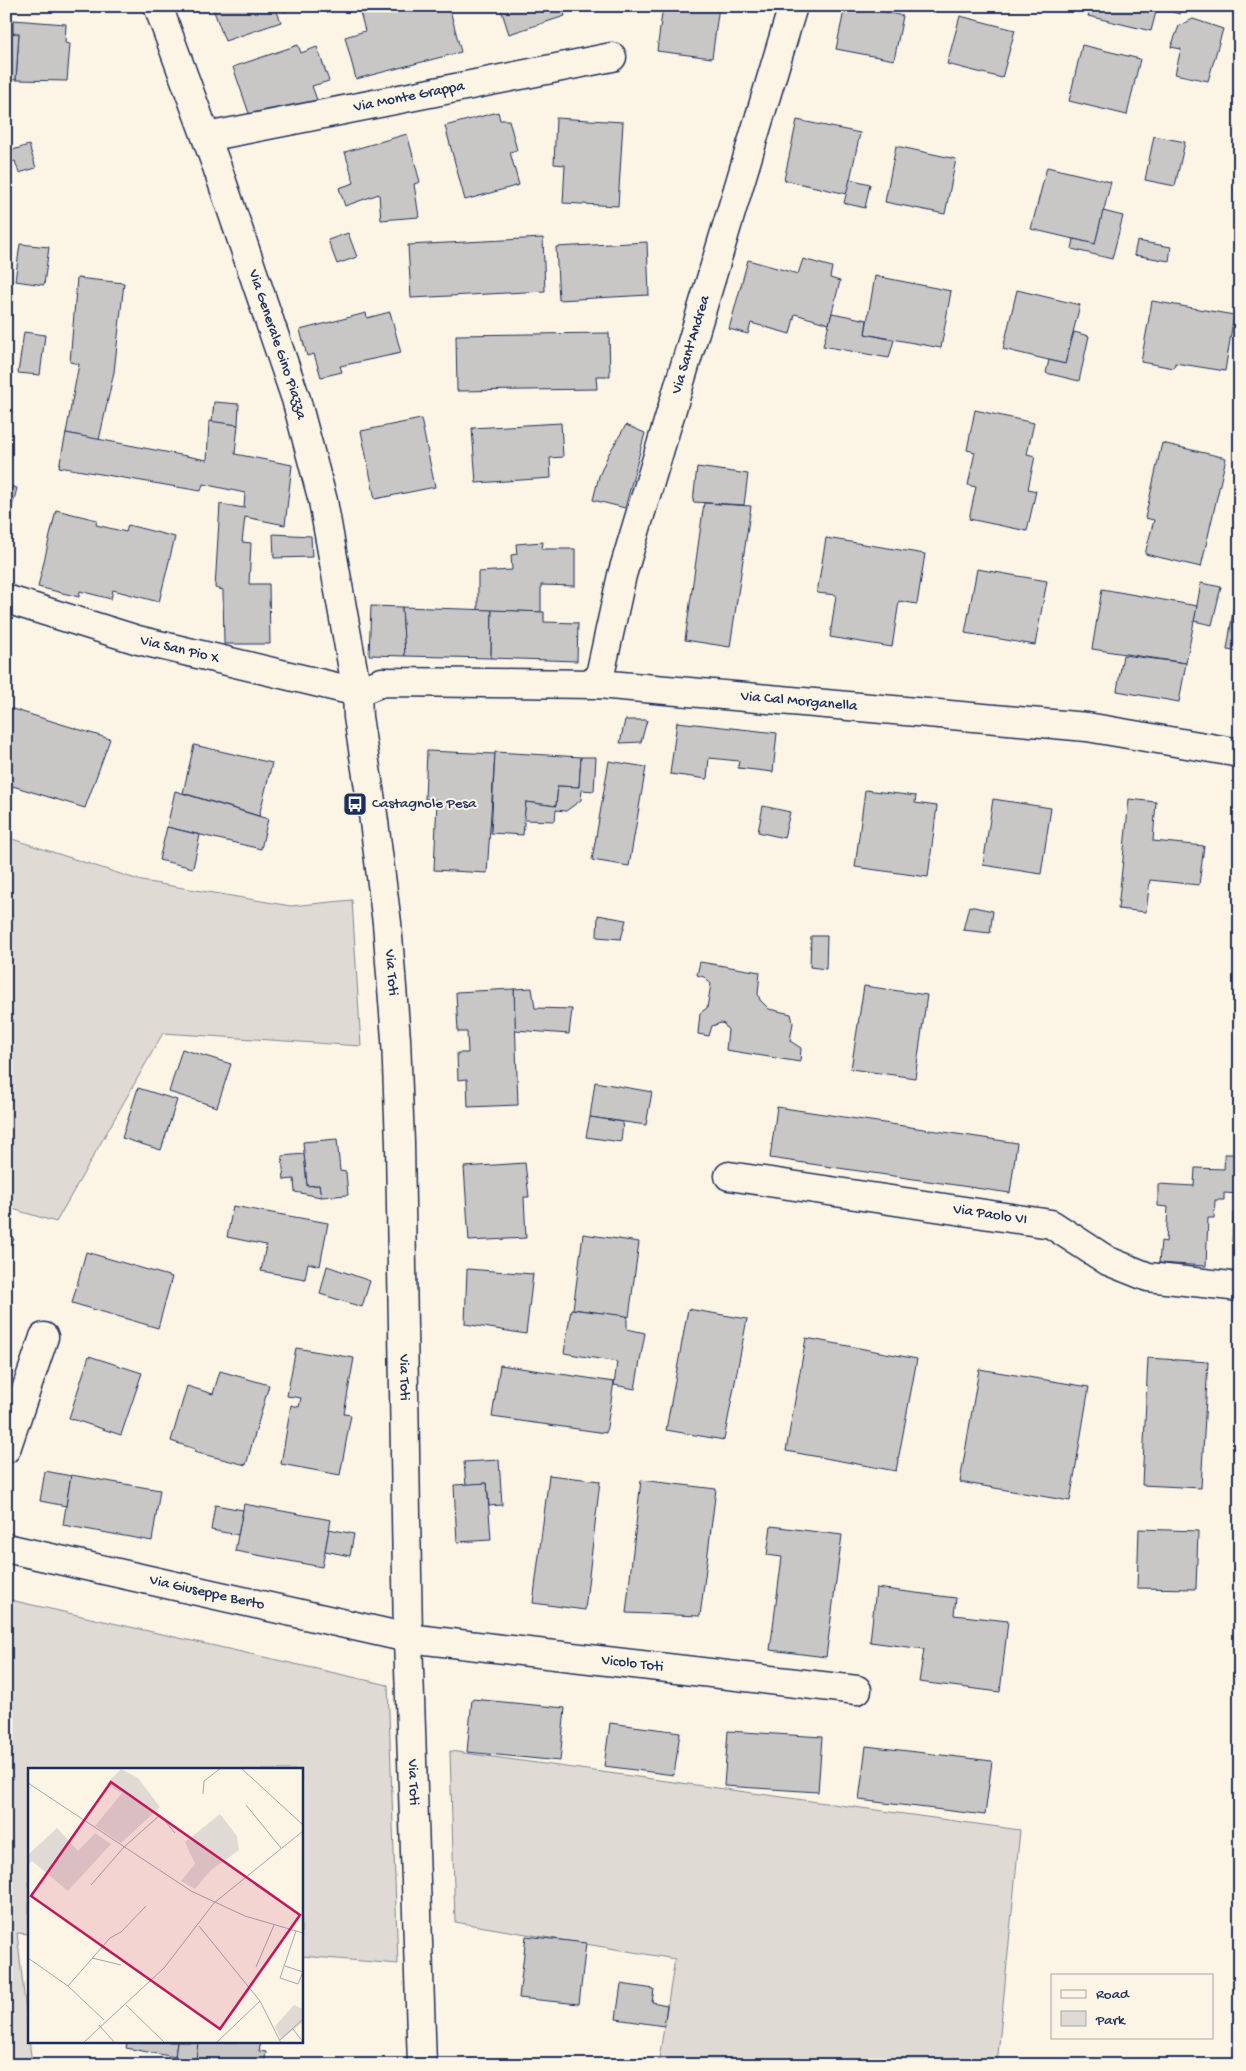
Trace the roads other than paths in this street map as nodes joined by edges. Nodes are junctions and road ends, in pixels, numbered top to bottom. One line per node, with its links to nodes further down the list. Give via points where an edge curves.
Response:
1 (158, 6): 4 (street, Via Generale Gino Piazza)
2 (793, 6): 6 (street, Via Sant'Andrea, via 622,575)
3 (612, 57): 4 (street, Via Monte Grappa)
4 (206, 137): 7 (street, Via Generale Gino Piazza, via 296,399 323,501)
5 (6, 600): 7 (street, Via San Pio X, via 138,640)
6 (598, 684): 7 (street, Via Cal Morganella, via 382,682); 8 (street, Via Cal Morganella, via 1087,727)
7 (357, 692): 14 (street, Via Toti, via 387,923 396,1039)
8 (1240, 753)
9 (729, 1176): 10 (street, Via Paolo VI, via 1050,1224 1108,1261 1148,1277)
10 (1240, 1287)
11 (44, 1337): 12 (street)
12 (6, 1449)
13 (6, 1548): 14 (street, Via Giuseppe Berto)
14 (408, 1638): 15 (street, Vicolo Toti); 16 (street, Via Toti)
15 (857, 1690)
16 (422, 2065)

